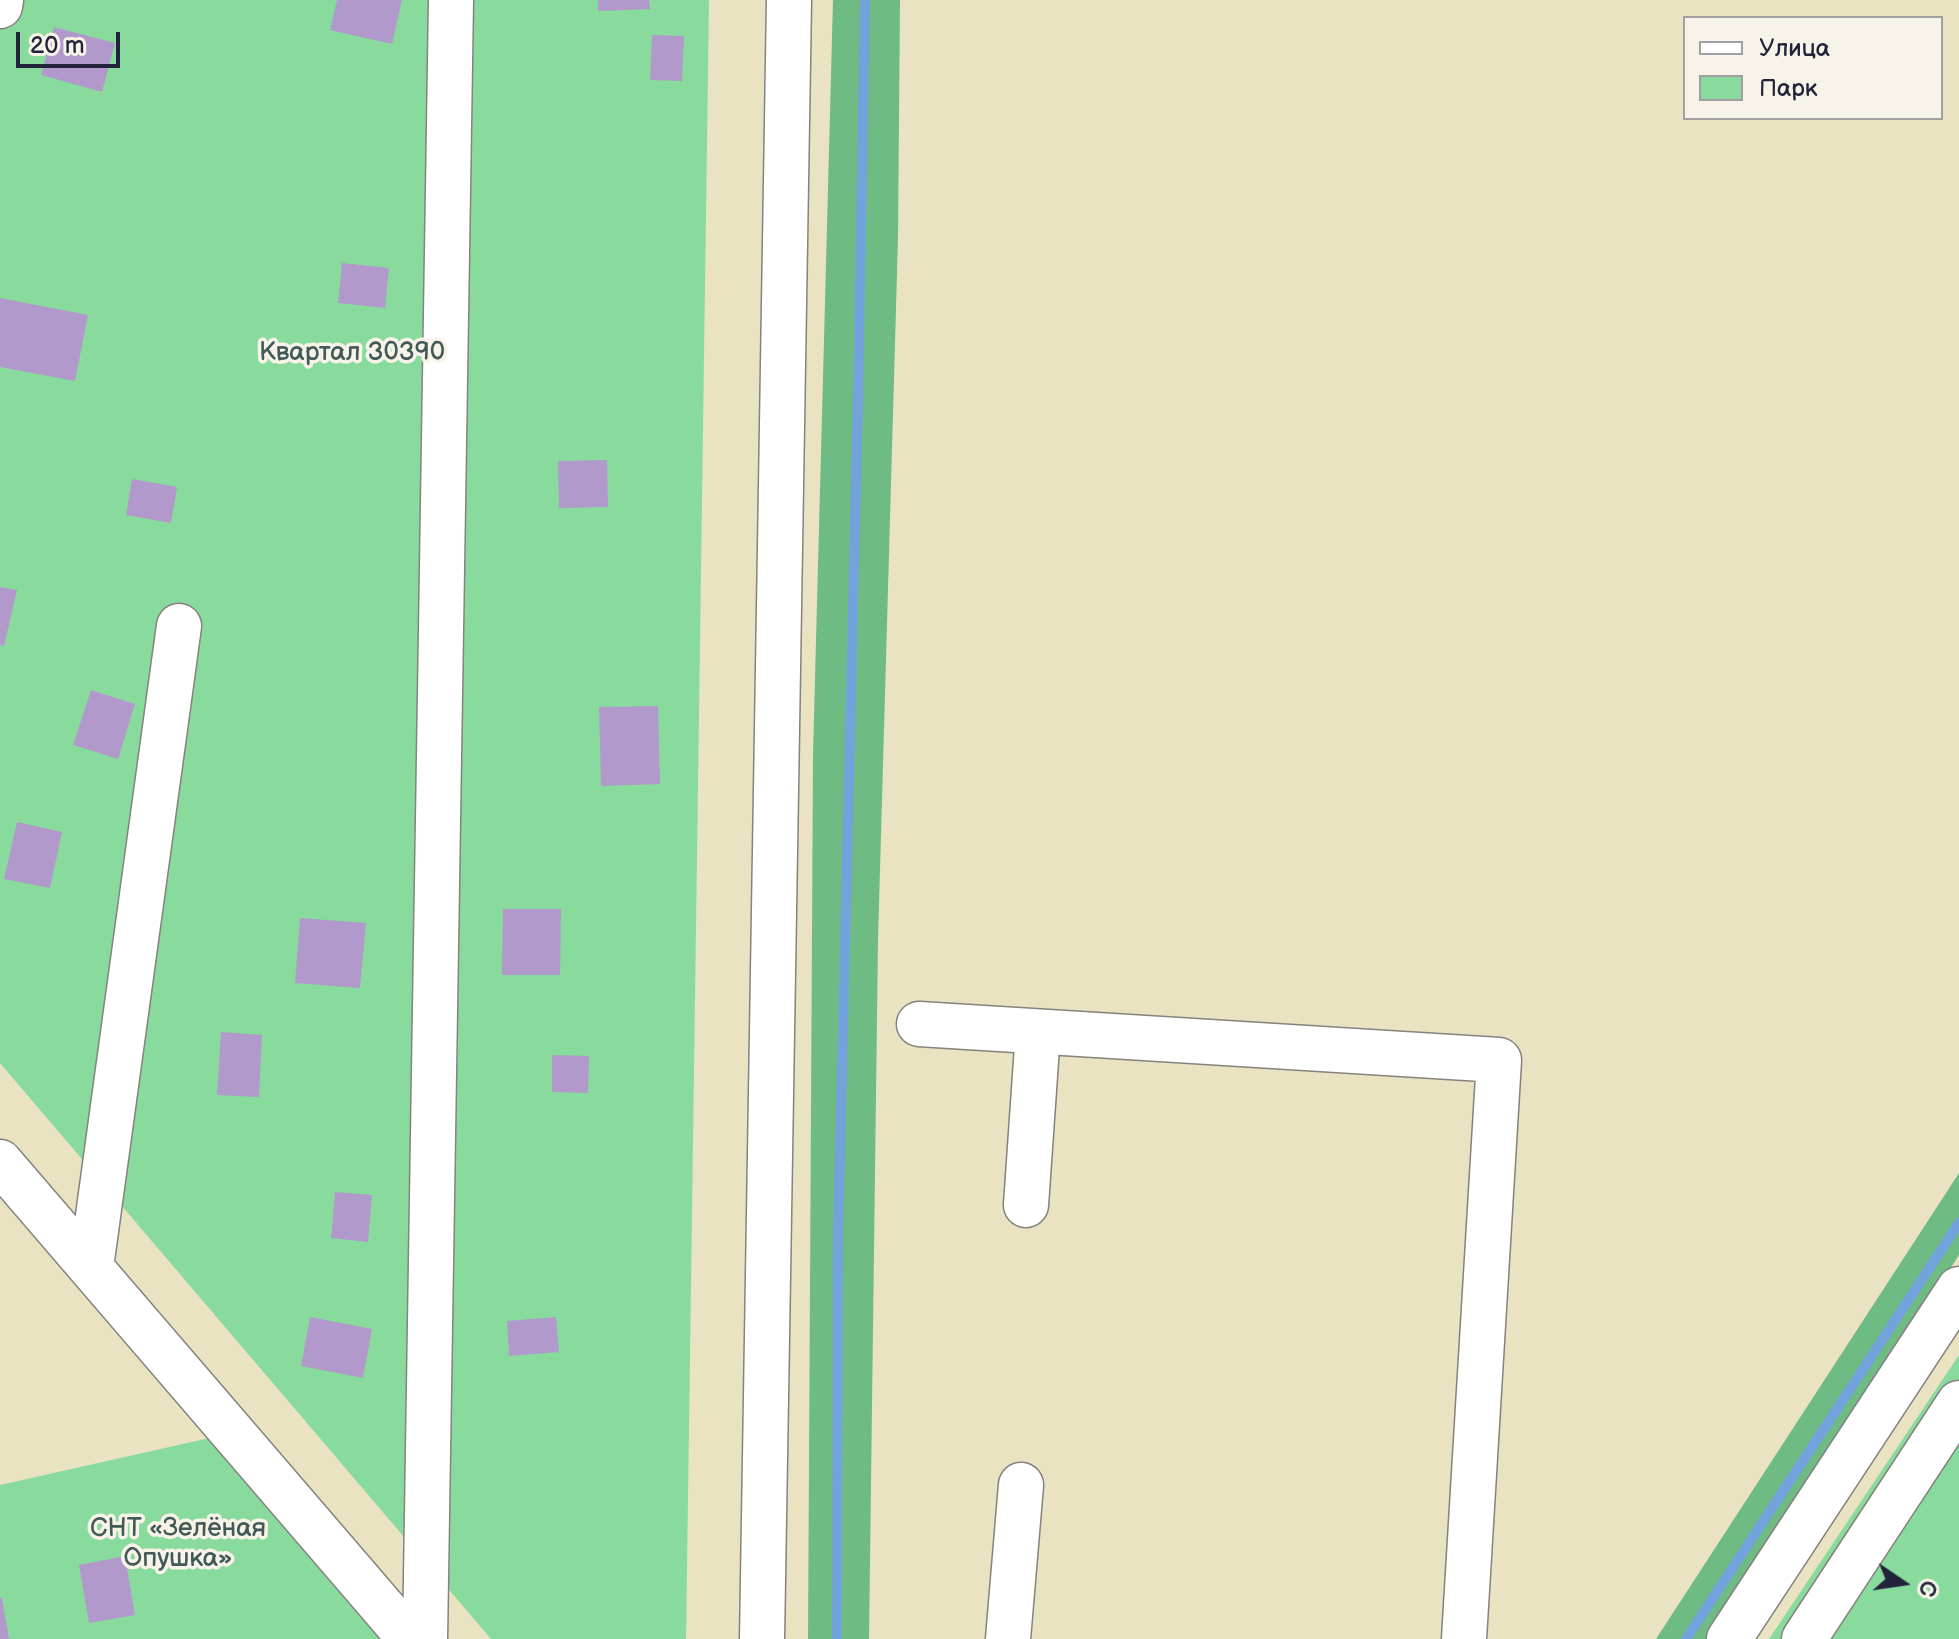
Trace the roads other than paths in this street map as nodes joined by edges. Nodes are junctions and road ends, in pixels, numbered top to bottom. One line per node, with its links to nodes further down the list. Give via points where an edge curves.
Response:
1 (451, 0): 13 (street)
2 (789, 0): 14 (street)
3 (179, 626): 8 (street)
4 (919, 1024): 5 (street)
5 (1038, 1032): 7 (street); 16 (street, via 1499,1060)
6 (5, 1173): 8 (street)
7 (1026, 1205)
8 (91, 1267): 12 (street)
9 (1959, 1289): 17 (street)
10 (1959, 1403): 18 (street)
11 (1021, 1485): 15 (street)
12 (410, 1639)
13 (425, 1639)
14 (762, 1639)
15 (1008, 1639)
16 (1464, 1639)
17 (1729, 1639)
18 (1804, 1639)

